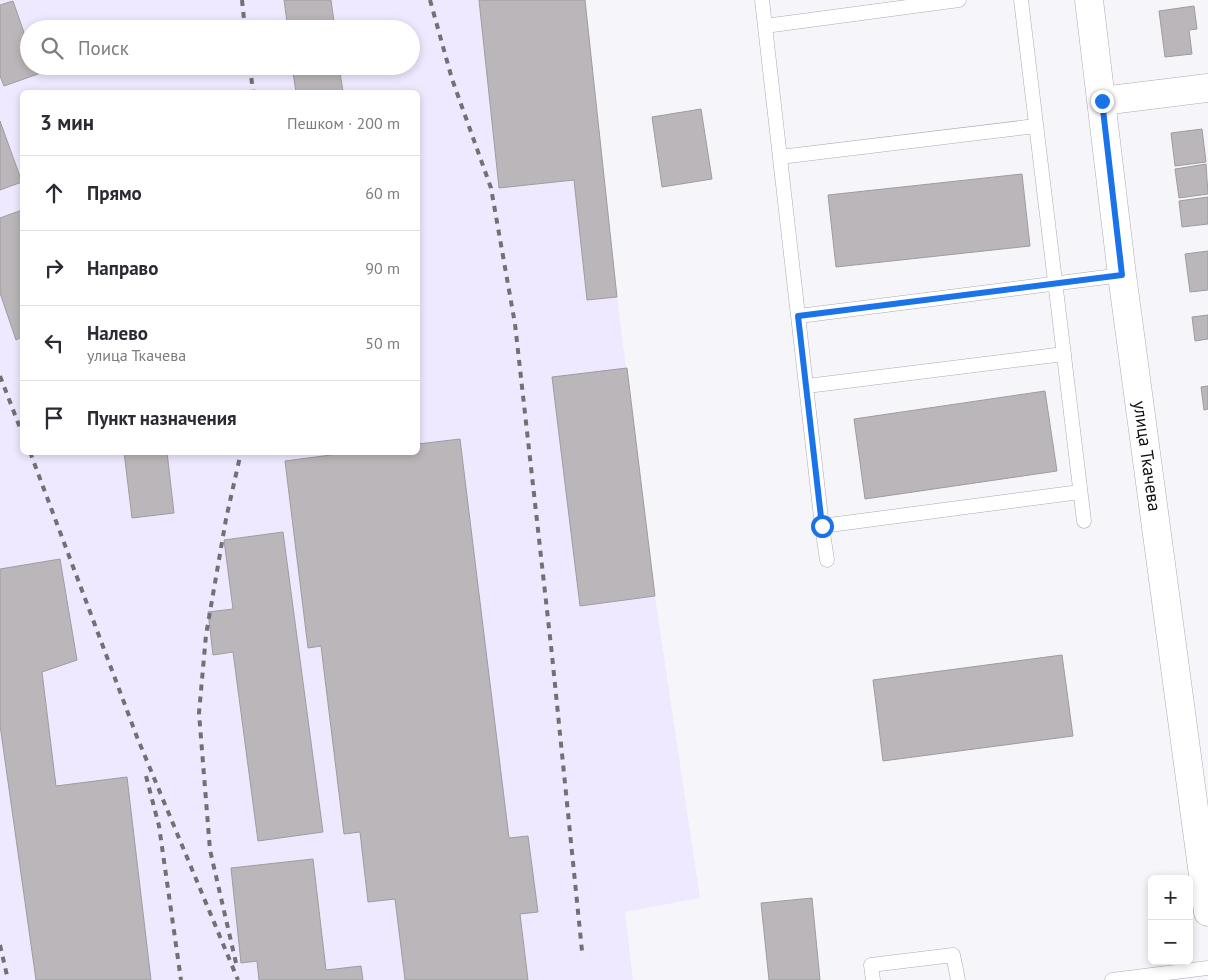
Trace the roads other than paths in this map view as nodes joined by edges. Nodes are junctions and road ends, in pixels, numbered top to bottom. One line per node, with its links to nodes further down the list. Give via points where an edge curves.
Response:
1 (762, 0): 5 (lane)
2 (958, 0): 5 (lane)
3 (1021, 0): 8 (lane)
4 (1089, 0): 7 (street, улица Ткачева)
5 (765, 26): 9 (lane)
6 (1208, 88): 7 (street)
7 (1102, 101): 10 (street, улица Ткачева)
8 (1036, 126): 9 (lane); 11 (lane)
9 (780, 157): 12 (lane)
10 (1122, 275): 11 (lane); 19 (street, улица Ткачева)
11 (1055, 283): 12 (lane); 13 (lane)
12 (798, 316): 14 (lane)
13 (1064, 354): 14 (lane); 15 (lane)
14 (806, 386): 17 (lane)
15 (1080, 492): 16 (lane); 17 (lane)
16 (1084, 521)
17 (822, 526): 18 (lane)
18 (827, 560)
19 (1208, 912)
20 (1208, 968): 23 (lane)
21 (873, 980): 22 (lane, via 871,965 954,955)
22 (958, 980)
23 (1112, 980)

